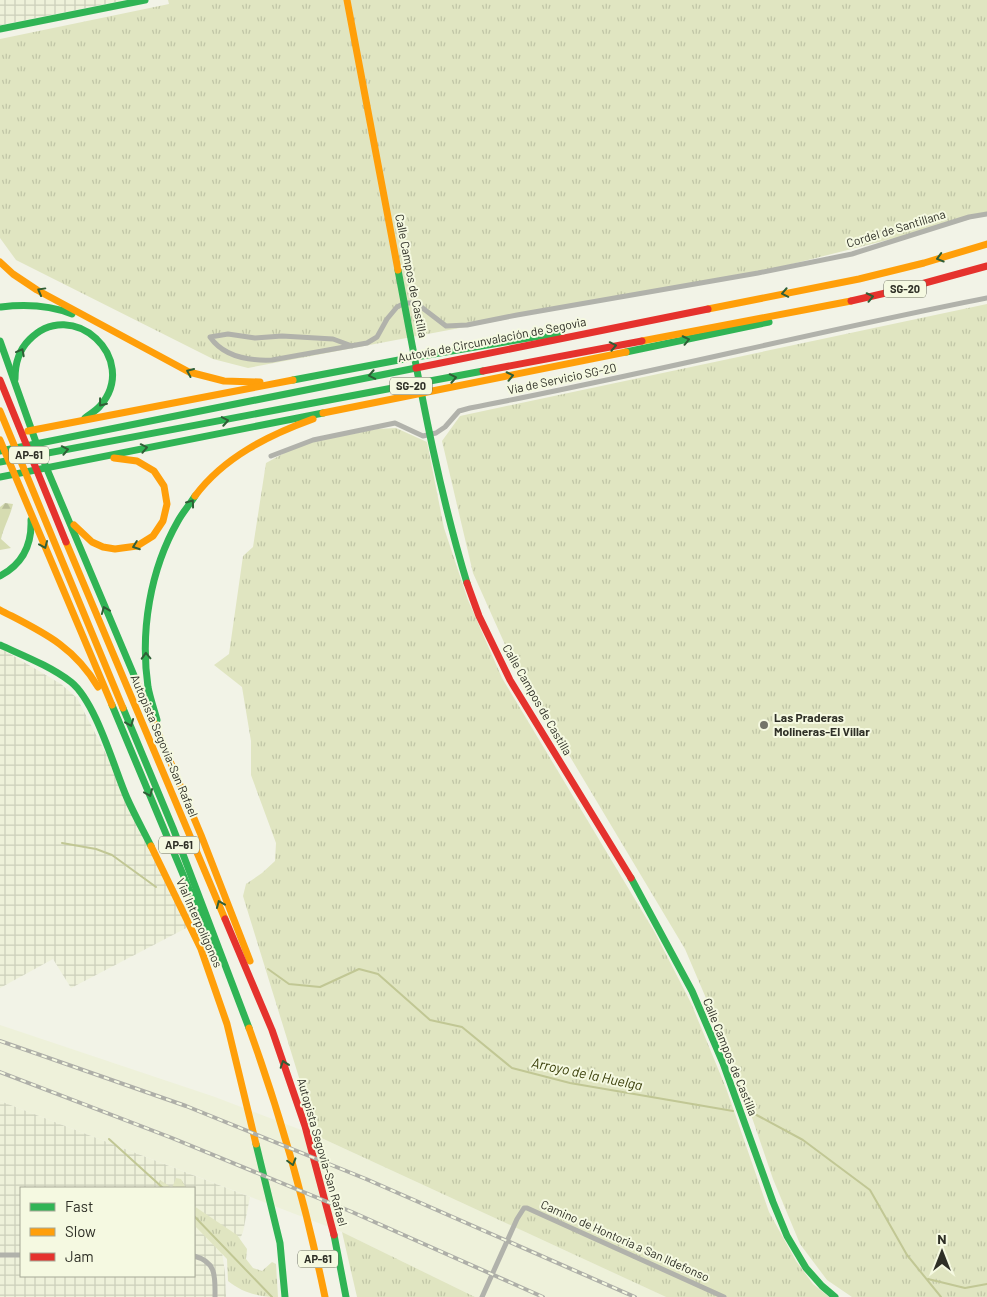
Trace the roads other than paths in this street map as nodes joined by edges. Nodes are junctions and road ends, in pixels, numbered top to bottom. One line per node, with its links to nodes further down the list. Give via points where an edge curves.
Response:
1 (145, 0): 3 (main road)
2 (347, 1): 9 (main road, Calle Campos de Castilla)
3 (0, 29)
4 (987, 214): 9 (street, Cordel de Santillana, via 852,254 467,325 446,326 416,303)
5 (987, 244): 12 (main road, Autovía de Circunvalación de Segovia / SG-20, one-way to 12, via 879,274)
6 (0, 262): 14 (main road, one-way to 6, via 25,282)
7 (987, 266): 11 (main road, SG-20, one-way to 7)
8 (987, 298): 22 (street, Vía de Servicio SG-20, via 470,408 459,411 445,428)
9 (405, 303): 15 (street, via 387,319 377,337); 22 (main road, Calle Campos de Castilla)
10 (1, 306): 14 (main road, via 28,304 57,308)
11 (823, 308): 18 (main road, one-way to 11); 27 (main road, SG-20, one-way to 11)
12 (694, 311): 16 (main road, via 412,357); 24 (main road, Autovía de Circunvalación de Segovia / SG-20, one-way to 24)
13 (0, 340): 19 (main road)
14 (129, 341): 16 (main road, one-way to 14, via 251,383 214,380 189,372)
15 (352, 346): 15 (street, via 259,361 223,350 210,337 228,334 255,338 290,336 333,339)
16 (318, 376): 21 (main road)
17 (0, 380): 39 (main road, Autopista Segovia-San Rafael / AP-61, one-way to 17)
18 (405, 398): 26 (main road, one-way to 18); 37 (main road, one-way to 18, via 155,713 146,658 147,605 159,561 170,537 198,493 219,471 265,439 313,419)
19 (19, 399): 21 (main road, one-way to 21, via 15,383 16,363 32,336 57,325 77,326 94,334 105,348 111,364 112,385 108,395 103,404 89,415); 30 (main road)
20 (1, 415): 38 (main road, Autopista Segovia-San Rafael / AP-61, one-way to 38, via 173,828)
21 (57, 426): 23 (main road)
22 (430, 435): 25 (street, via 423,436 395,424 313,440); 49 (main road, Calle Campos de Castilla, via 452,534 478,616 528,710 636,886 671,950 720,1056 787,1236 806,1268)
23 (0, 438): 29 (main road)
24 (0, 451)
25 (272, 456)
26 (79, 461): 28 (main road); 30 (main road, one-way to 30, via 129,458 150,467 164,486 168,502 165,517 147,541 130,548 114,549 84,537)
27 (0, 462)
28 (0, 476)
29 (26, 500): 31 (main road, via 31,526 28,549 18,564); 36 (main road, one-way to 36)
30 (61, 504): 37 (main road, one-way to 30)
31 (0, 576)
32 (0, 610): 35 (main road)
33 (0, 614): 35 (main road)
34 (0, 645): 45 (main road, Vial Interpolígonos, via 66,678 89,705 129,803 201,949 226,1024 268,1188 280,1243)
35 (71, 651): 36 (main road, via 91,673)
36 (129, 749): 38 (main road, one-way to 38)
37 (188, 803): 39 (main road, via 243,940)
38 (250, 1030): 46 (main road, Autopista Segovia-San Rafael / AP-61, one-way to 46, via 279,1115 309,1222)
39 (272, 1030): 47 (main road, Autopista Segovia-San Rafael / AP-61, one-way to 39, via 333,1230 305,1126)
40 (0, 1255): 41 (street)
41 (20, 1255)
42 (195, 1256): 44 (street, via 212,1268)
43 (482, 1296): 48 (street, Camino de Hontoria a San Ildefonso, via 517,1219 524,1208 529,1208)
44 (215, 1297)
45 (285, 1297)
46 (325, 1297)
47 (346, 1297)
48 (724, 1297)
49 (835, 1297)

